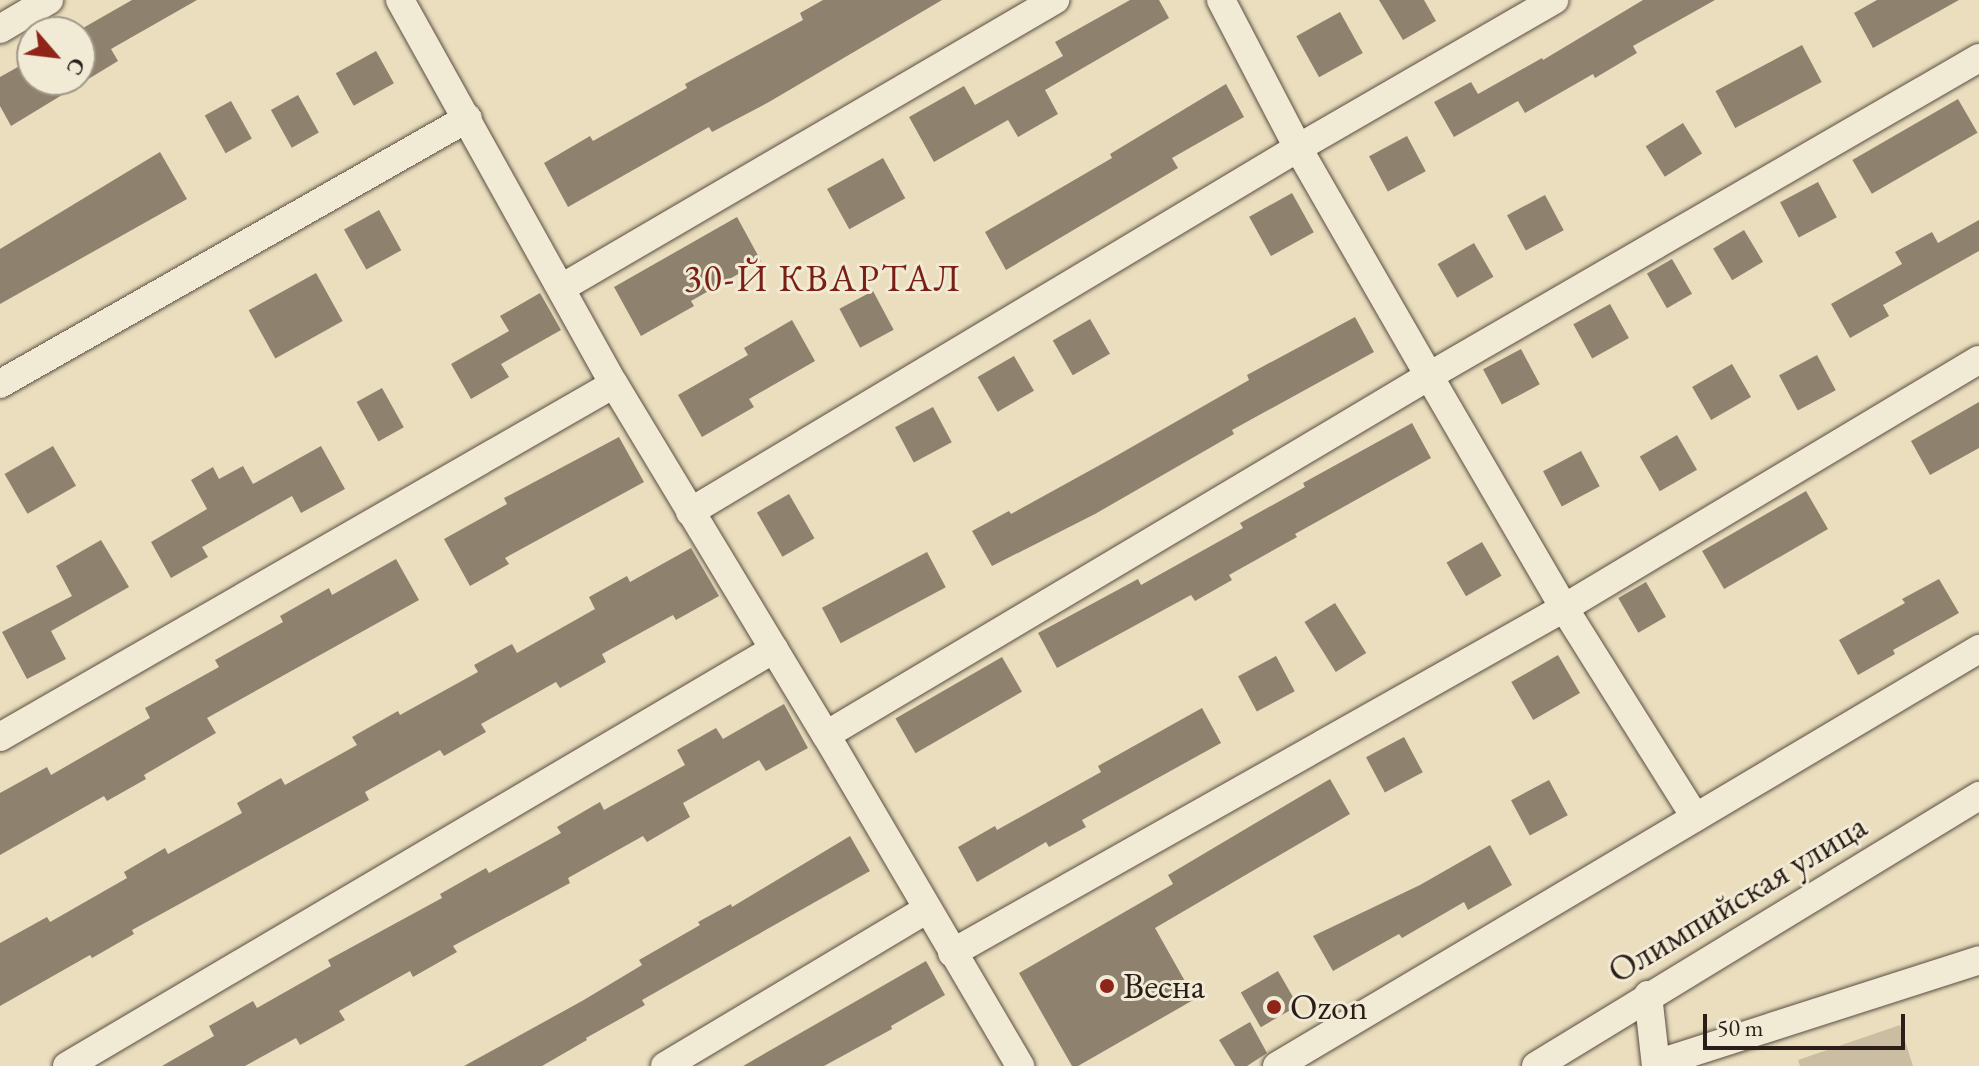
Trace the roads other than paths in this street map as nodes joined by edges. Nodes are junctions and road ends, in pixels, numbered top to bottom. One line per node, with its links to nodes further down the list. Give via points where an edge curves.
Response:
1 (49, 0): 6 (street)
2 (400, 0): 8 (street)
3 (1055, 0): 10 (street)
4 (1221, 0): 9 (street)
5 (1554, 0): 9 (street)
6 (0, 29)
7 (1979, 58): 12 (street)
8 (468, 118): 10 (street); 13 (street)
9 (1298, 148): 12 (street); 15 (street)
10 (563, 287): 14 (street)
11 (1979, 360): 16 (street)
12 (1429, 376): 16 (street); 19 (street)
13 (0, 384)
14 (614, 384): 15 (street); 20 (street)
15 (690, 512): 17 (street)
16 (1564, 608): 22 (street); 24 (street)
17 (774, 649): 19 (street); 28 (street)
18 (1979, 649): 22 (street)
19 (826, 735): 23 (street)
20 (0, 737)
21 (1979, 796): 26 (street, Олимпийская улица)
22 (1695, 817): 31 (street)
23 (926, 910): 24 (street); 29 (street)
24 (952, 953): 30 (street)
25 (1979, 960): 27 (street)
26 (1648, 995): 27 (street); 32 (street, Олимпийская улица)
27 (1656, 1065)
28 (67, 1066)
29 (665, 1066)
30 (1020, 1066)
31 (1277, 1066)
32 (1536, 1066)

